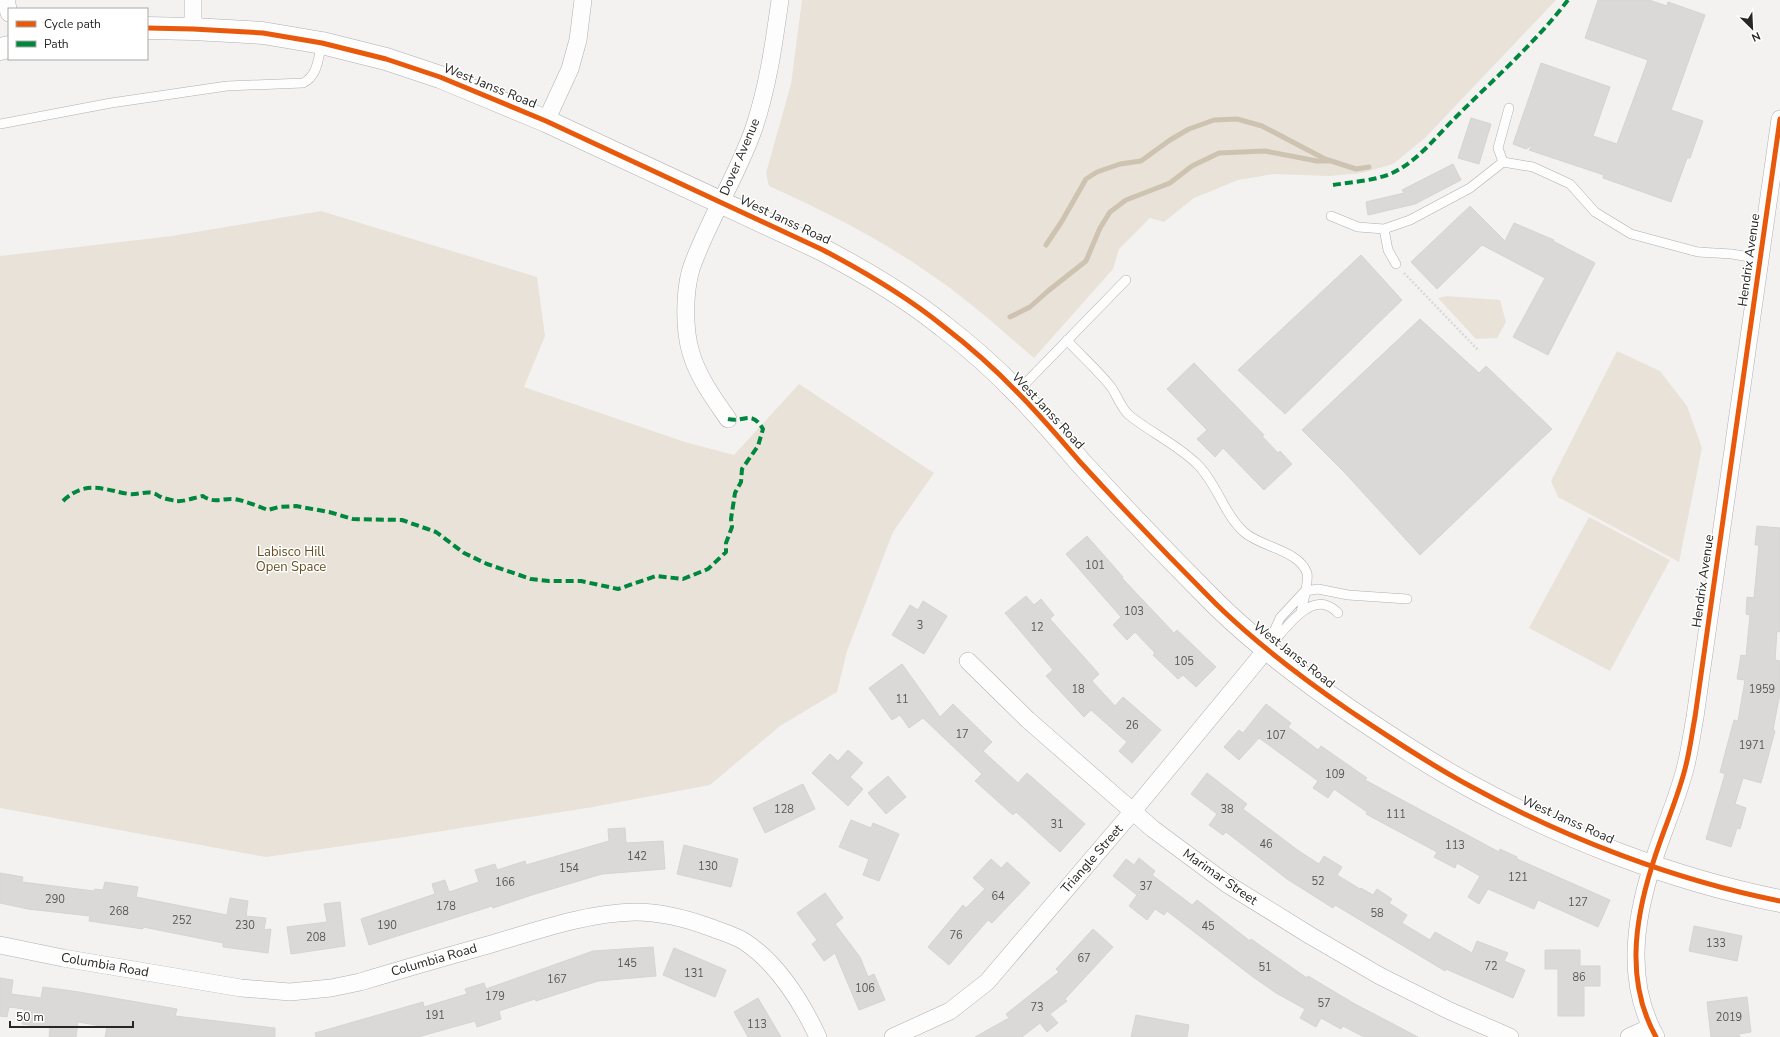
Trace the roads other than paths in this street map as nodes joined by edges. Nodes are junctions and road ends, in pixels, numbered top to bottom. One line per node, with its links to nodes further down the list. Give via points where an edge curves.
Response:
1 (193, 0): 5 (street)
2 (583, 0): 9 (street, via 578,40 570,69)
3 (780, 0): 12 (street, Dover Avenue, via 770,67 754,127 738,169)
4 (148, 28): 5 (main road, West Janss Road)
5 (193, 29): 6 (main road, West Janss Road, via 263,33)
6 (322, 44): 9 (main road, West Janss Road, via 386,59 440,77); 10 (lane, via 315,72 310,80 303,83 227,86 111,103)
7 (1509, 108): 11 (lane, via 1498,148)
8 (1780, 118): 15 (street, Hendrix Avenue)
9 (546, 121): 12 (main road, West Janss Road)
10 (0, 124)
11 (1503, 162): 14 (lane, via 1470,188 1410,220); 15 (lane, via 1533,166 1570,184 1595,212 1631,234 1698,252)
12 (721, 203): 19 (main road, West Janss Road, via 823,250 871,276 942,325); 20 (street, Dover Avenue, via 691,270 685,323 691,354 711,395)
13 (1332, 216): 14 (lane, via 1358,227)
14 (1384, 229): 16 (lane, via 1388,250)
15 (1760, 259): 28 (street, Hendrix Avenue, via 1686,766)
16 (1396, 264)
17 (1126, 280): 18 (lane)
18 (1067, 340): 19 (lane); 21 (lane, via 1111,387 1127,414 1182,450 1199,466 1228,513 1245,533 1300,563 1307,572)
19 (1017, 392): 25 (main road, West Janss Road, via 1163,551)
20 (728, 419)
21 (1305, 591): 22 (lane, via 1318,589 1348,595); 23 (lane); 25 (lane, via 1280,618)
22 (1407, 599)
23 (1301, 612): 24 (lane, via 1321,604); 25 (lane)
24 (1338, 613)
25 (1266, 650): 27 (street, Triangle Street); 28 (main road, West Janss Road, via 1383,733 1470,786 1569,833)
26 (968, 661): 27 (street, Marimar Street, via 1028,720)
27 (1133, 811): 33 (street, Triangle Street, via 986,982 950,1011); 34 (street, Marimar Street, via 1227,884 1311,936 1450,1012)
28 (1652, 866): 29 (main road, West Janss Road); 31 (street, Hendrix Avenue, via 1642,903 1635,958 1639,992)
29 (1780, 901)
30 (0, 945): 32 (street, Columbia Road, via 242,988 290,992 360,982 544,928 588,918 636,912 666,915 692,921 745,942 785,980)
31 (1654, 1032): 35 (street)
32 (818, 1037)
33 (893, 1037)
34 (1510, 1037)
35 (1629, 1037)

